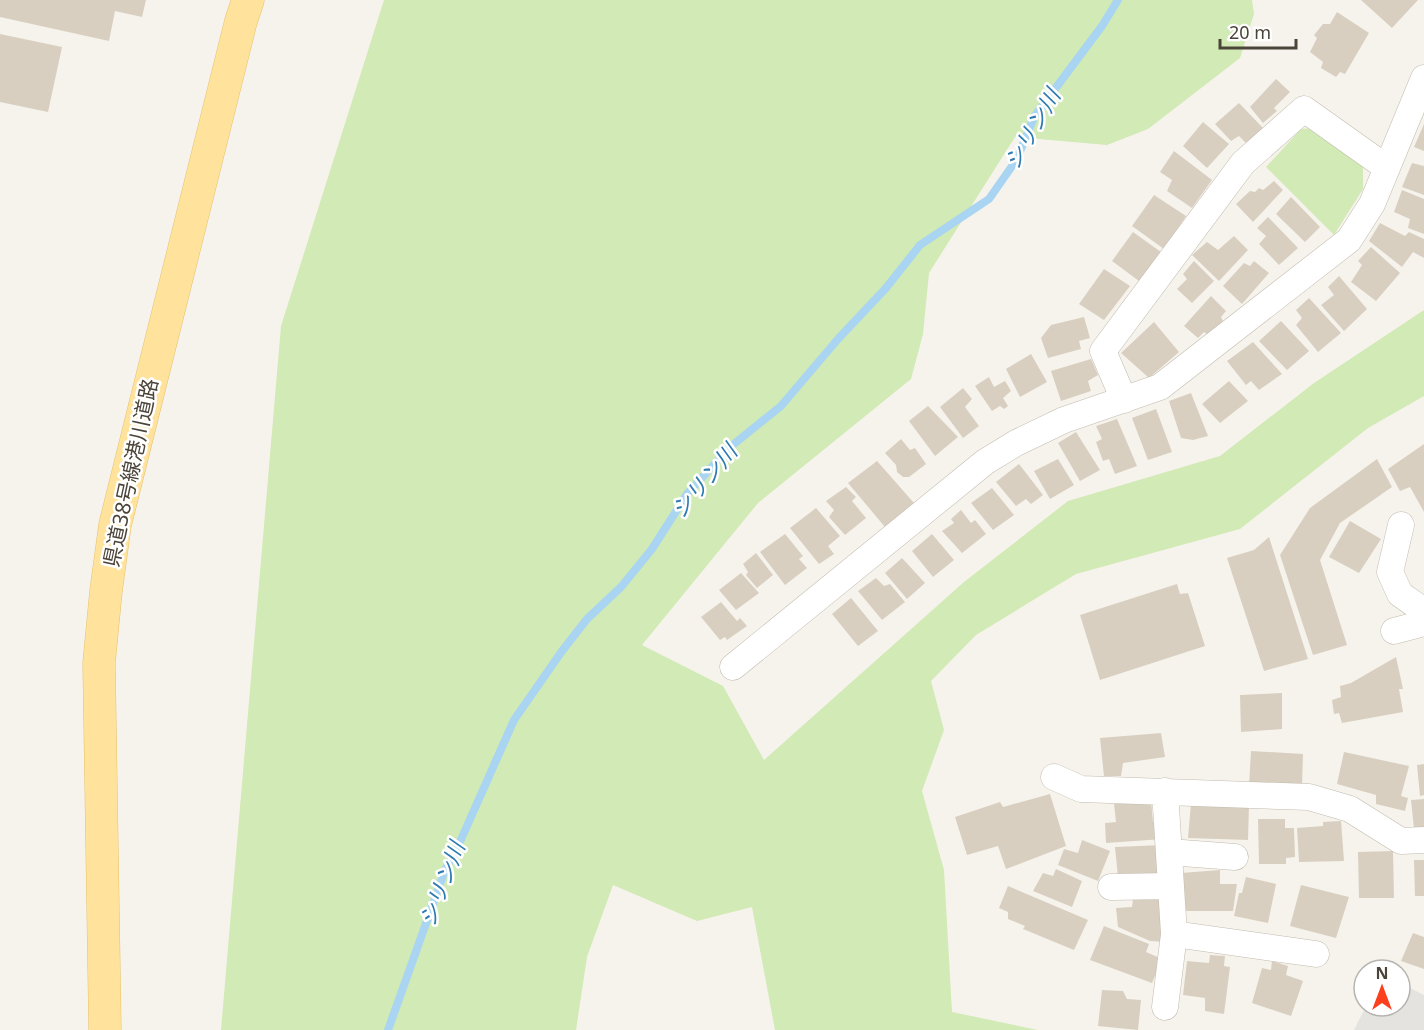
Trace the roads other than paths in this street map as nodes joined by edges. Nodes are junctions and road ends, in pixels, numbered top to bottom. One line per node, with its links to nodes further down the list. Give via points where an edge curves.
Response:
1 (248, 0): 20 (main road, 県道38号線港川道路, via 115,525 99,663)
2 (1424, 78): 3 (street)
3 (1387, 168): 4 (street, via 1372,204 1349,240 1160,387); 4 (street, via 1304,109 1244,163 1103,351)
4 (1124, 400): 9 (street, via 1064,420 985,462)
5 (1401, 525): 6 (street, via 1390,572 1400,594)
6 (1424, 611)
7 (1424, 622): 8 (street)
8 (1394, 631)
9 (733, 667)
10 (1054, 777): 11 (street, via 1081,789)
11 (1165, 791): 12 (street, via 1309,797 1350,809 1401,840); 13 (street)
12 (1424, 840)
13 (1168, 852): 14 (street); 15 (street)
14 (1235, 857)
15 (1171, 886): 16 (street); 17 (street)
16 (1111, 887)
17 (1174, 934): 18 (street); 19 (street)
18 (1316, 954)
19 (1165, 1007)
20 (105, 1030)

